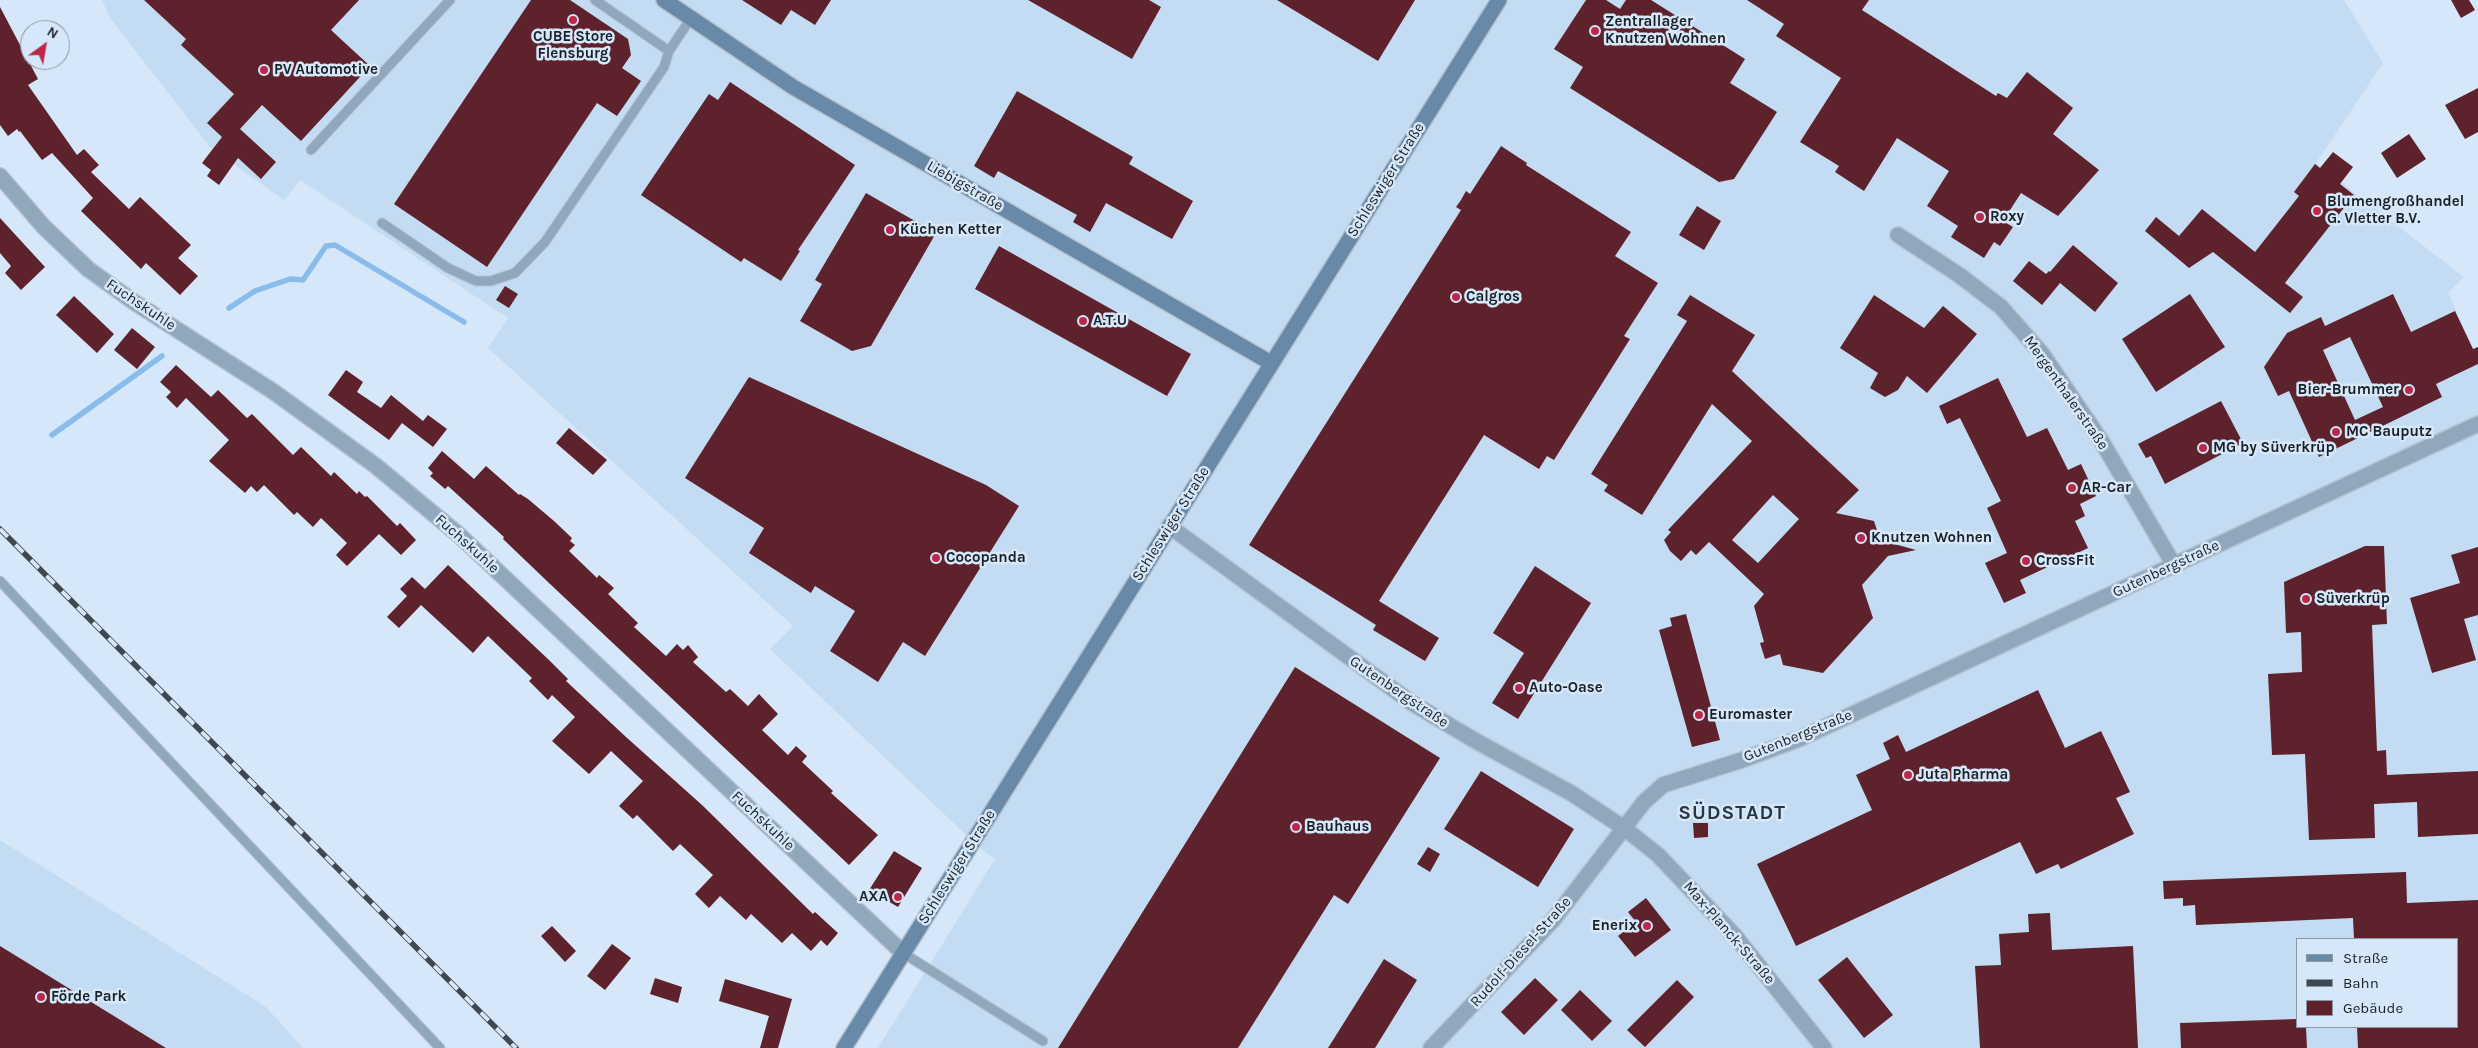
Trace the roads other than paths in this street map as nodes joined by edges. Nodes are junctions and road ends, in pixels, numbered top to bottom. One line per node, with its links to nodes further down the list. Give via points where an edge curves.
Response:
1 (450, 0): 7 (lane)
2 (595, 0): 6 (lane)
3 (1499, 0): 11 (main road, Schleswiger Straße)
4 (668, 1): 5 (main road, Liebigstraße)
5 (691, 18): 6 (lane); 11 (main road, Liebigstraße, via 793,87)
6 (668, 51): 9 (lane, via 664,67 545,242 515,273 476,282 448,268)
7 (311, 150)
8 (0, 176): 17 (street, Fuchskuhle, via 43,226 88,269 274,392 376,466 459,535)
9 (382, 223)
10 (1898, 235): 14 (street, Mergenthalerstraße, via 2001,306 2043,355 2102,442)
11 (1271, 363): 13 (main road, Schleswiger Straße)
12 (2478, 424): 14 (street, Gutenbergstraße)
13 (1169, 526): 16 (street, Gutenbergstraße, via 1412,703 1571,793); 17 (main road, Schleswiger Straße)
14 (2174, 565): 16 (street, Gutenbergstraße, via 1800,739 1663,785 1644,802)
15 (0, 581): 19 (lane)
16 (1624, 828): 21 (street, Rudolf-Diesel-Straße, via 1554,920); 22 (street, Max-Planck-Straße, via 1658,855 1735,936)
17 (904, 953): 18 (lane); 20 (main road, Schleswiger Straße)
18 (1043, 1041)
19 (440, 1048)
20 (844, 1048)
21 (1431, 1048)
22 (1824, 1048)

